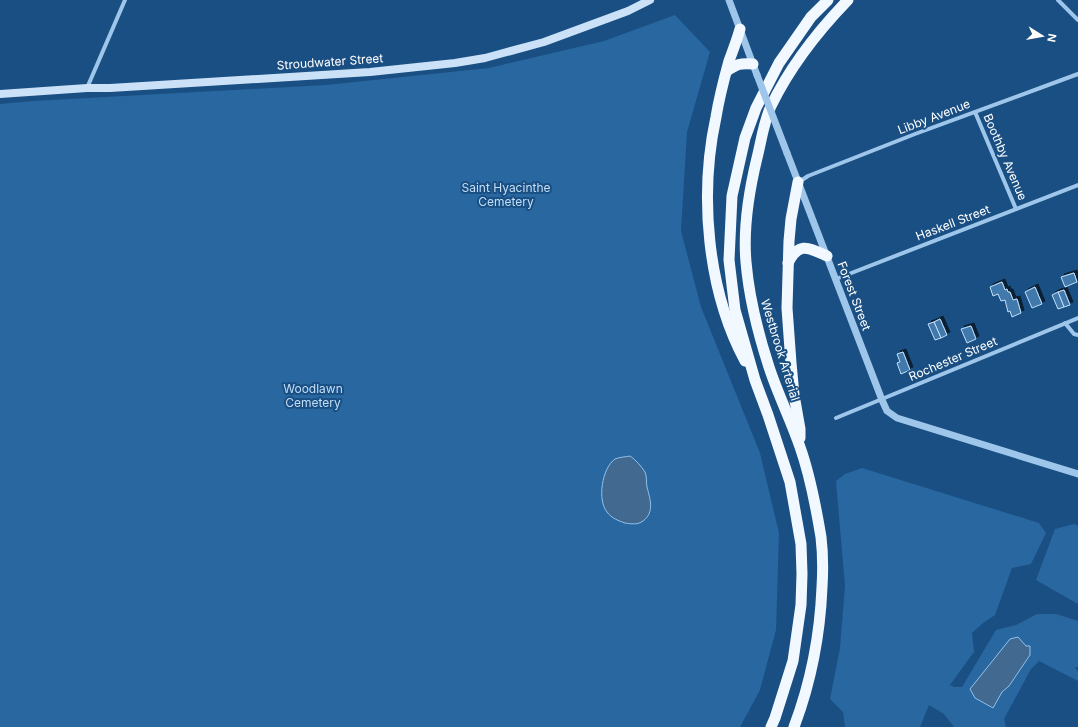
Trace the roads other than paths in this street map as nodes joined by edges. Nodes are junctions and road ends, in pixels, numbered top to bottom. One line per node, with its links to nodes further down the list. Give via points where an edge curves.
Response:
1 (125, 0): 12 (street)
2 (650, 0): 12 (main road, Stroudwater Street, via 628,11 544,42 485,58 454,63 370,72)
3 (729, 0): 8 (street, Forest Street)
4 (828, 0): 24 (highway, via 811,17 778,63 756,108 745,138 732,196 729,260 735,310)
5 (848, 0): 27 (highway, Westbrook Arterial, via 805,51 770,108 752,179 746,232 750,295 758,328 782,403)
6 (1058, 0): 7 (street)
7 (1078, 20)
8 (740, 29): 9 (street, Forest Street); 10 (highway)
9 (753, 64): 10 (highway, via 742,63); 15 (street, Forest Street, bridge)
10 (727, 71): 24 (highway, via 711,141 708,184 709,228 722,303 736,344)
11 (1078, 74): 14 (street, Libby Avenue)
12 (87, 88): 13 (main road, Stroudwater Street)
13 (0, 94)
14 (975, 112): 15 (street, Libby Avenue); 17 (street, Boothby Avenue)
15 (798, 182): 18 (street, Forest Street); 19 (highway, via 791,219)
16 (1078, 185): 17 (street, Haskell Street)
17 (1016, 209): 20 (street, Haskell Street)
18 (827, 256): 19 (highway, via 802,248 793,253); 20 (street, Forest Street)
19 (788, 263): 27 (highway, via 788,330)
20 (836, 279): 25 (street, Forest Street)
21 (1078, 318): 22 (street, Rochester Street)
22 (1065, 322): 23 (street, via 1074,334); 25 (street, Rochester Street)
23 (1078, 335)
24 (755, 380): 29 (highway, via 790,482 801,544 801,605 793,661)
25 (882, 400): 26 (street, Rochester Street); 28 (street, Forest Street, via 887,411 897,418)
26 (836, 418)
27 (800, 447): 30 (highway, Westbrook Arterial, via 821,540 822,572 816,649 809,682)
28 (1078, 474)
29 (771, 727)
30 (794, 727)

